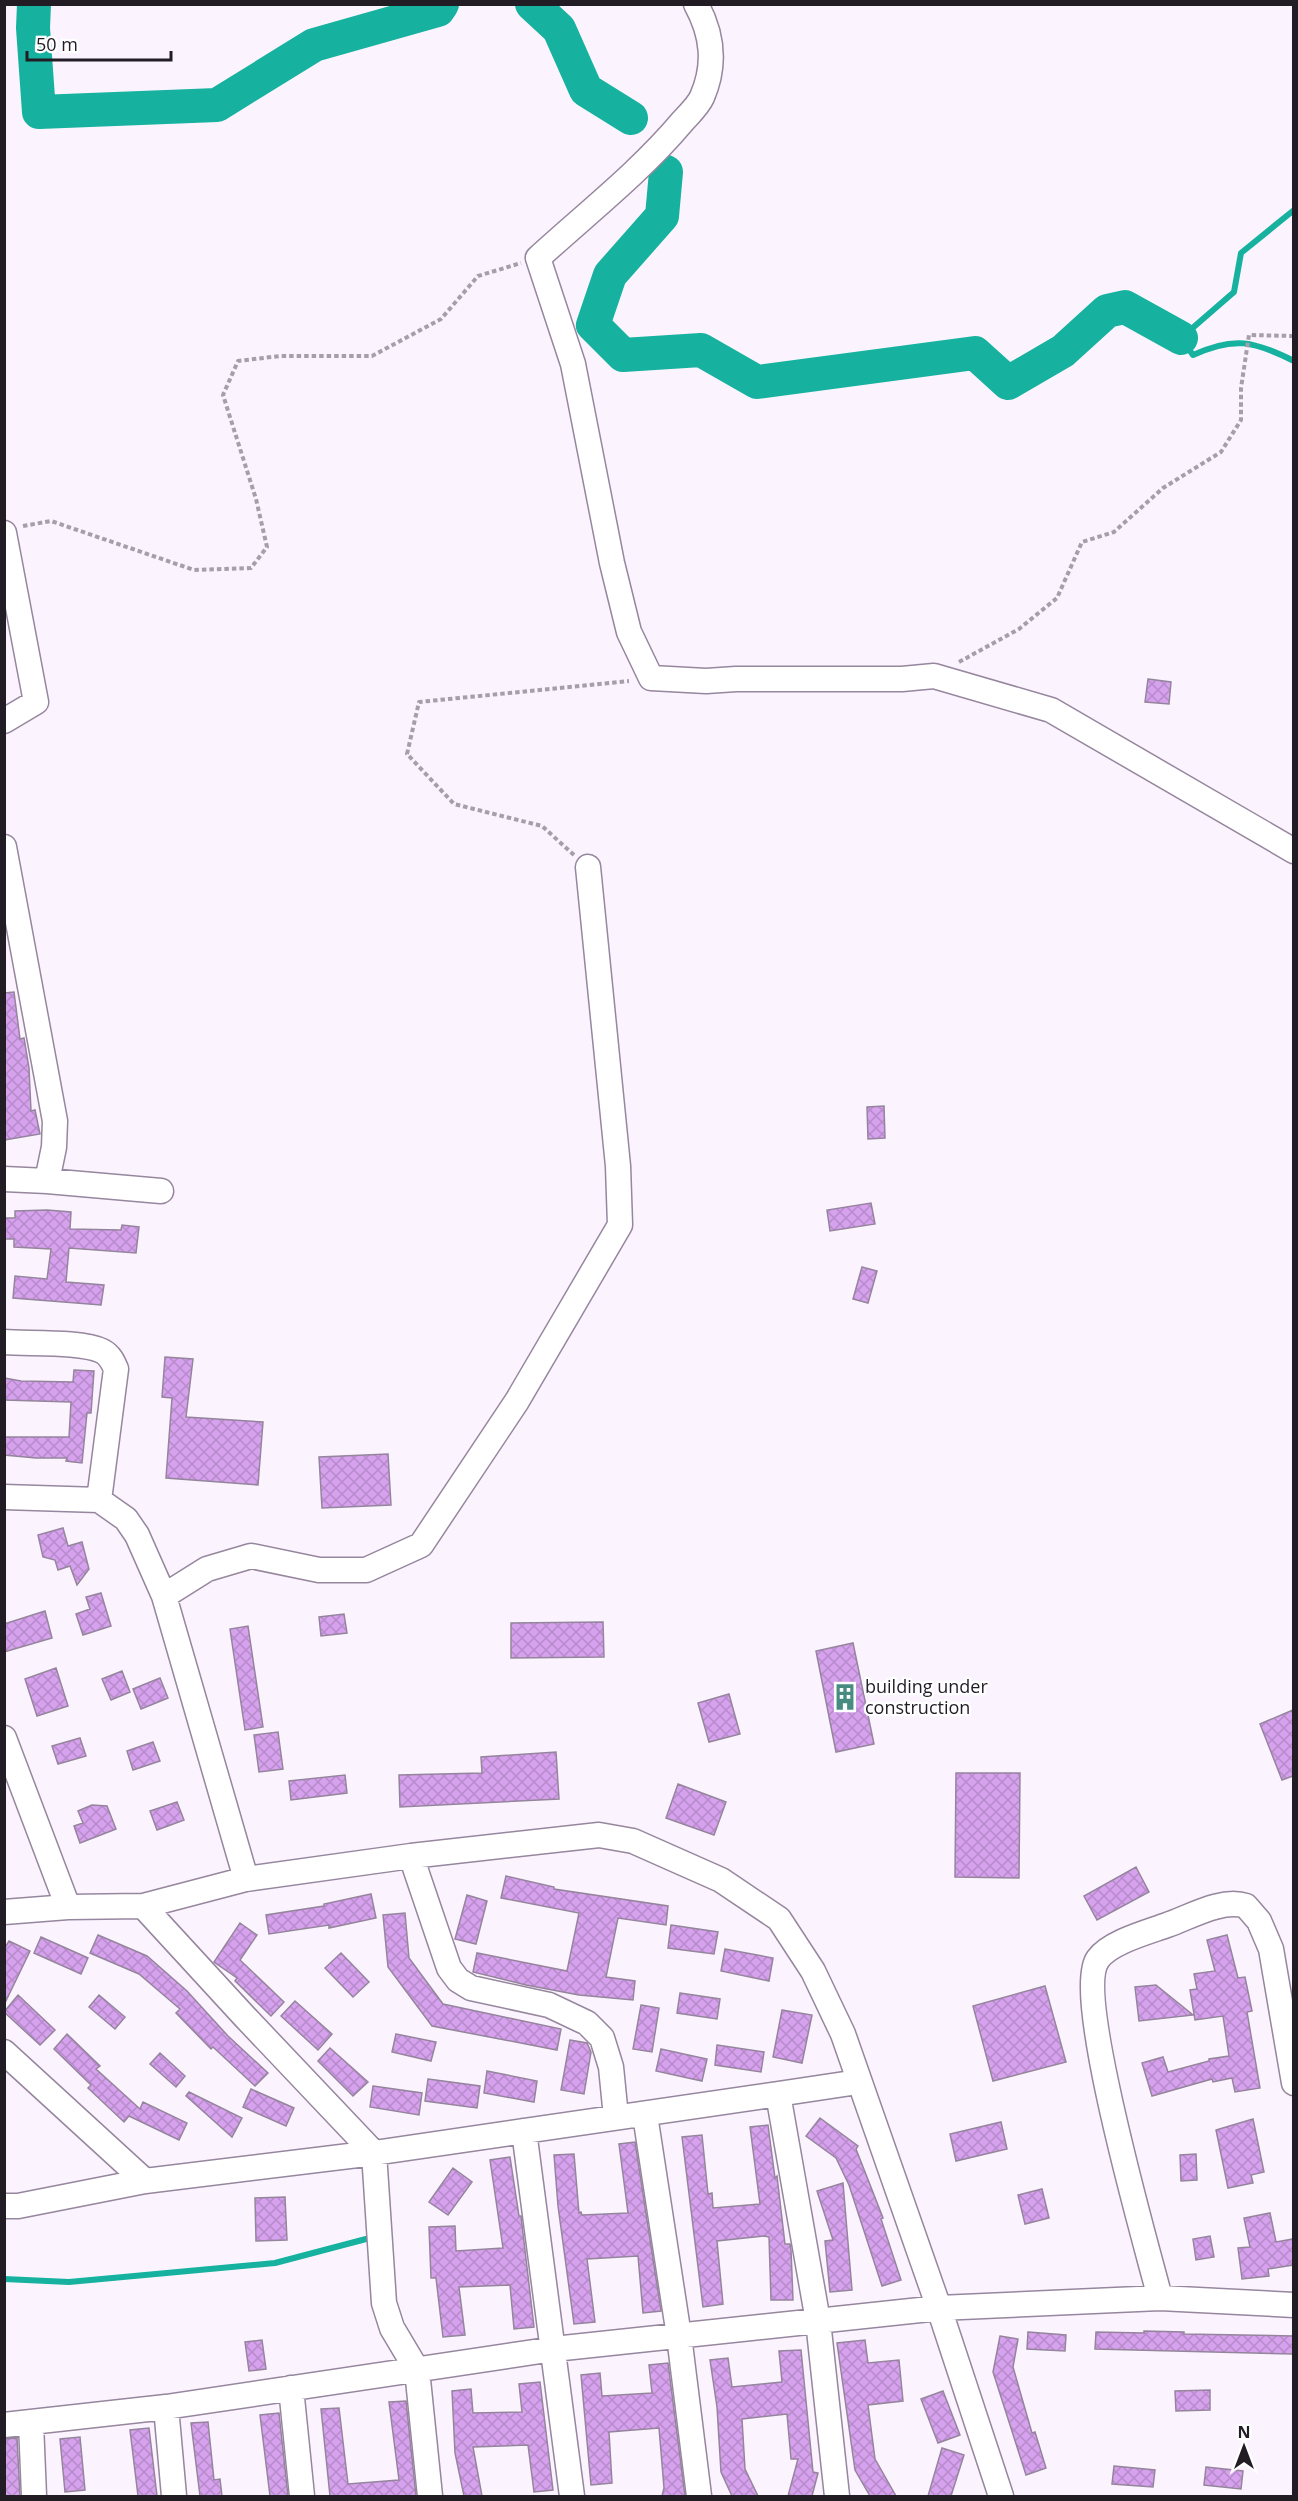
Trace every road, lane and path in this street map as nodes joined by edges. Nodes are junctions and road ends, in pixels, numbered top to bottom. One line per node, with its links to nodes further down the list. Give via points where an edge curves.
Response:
1 (696, 4): 2 (street, via 705,21 712,51 701,100 664,144)
2 (538, 258): 4 (path, via 478,276 441,319 372,356 280,356 238,361 223,395 267,547 251,568 194,570 51,521); 6 (street, via 573,364 628,632)
3 (1293, 336): 5 (path, via 1249,335 1241,420 1221,452 1163,488 1114,532 1082,542 1057,598 1018,629)
4 (10, 530): 7 (street, via 36,702)
5 (934, 676): 6 (street, via 706,681); 9 (street, via 1051,711)
6 (651, 678): 10 (path, via 419,702 407,754 454,804 542,826)
7 (4, 721)
8 (4, 847): 12 (street, via 55,1121)
9 (1293, 851)
10 (588, 867): 17 (street, via 618,1166 620,1226 517,1401 421,1545 366,1569 319,1570 251,1556 207,1569)
11 (4, 1179): 12 (street)
12 (47, 1181): 13 (street)
13 (161, 1191)
14 (4, 1342): 16 (street, via 79,1346 102,1351 111,1358 116,1369)
15 (4, 1497): 16 (street)
16 (99, 1500): 17 (street, via 126,1519 137,1535)
17 (164, 1596): 20 (street)
18 (4, 1738): 22 (street)
19 (411, 1856): 20 (street); 25 (street, via 599,1835 633,1841 721,1880 779,1919 813,1971 843,2034); 29 (street, via 449,1968 458,1980 471,1988 549,2005 587,2023 602,2038 611,2067)
20 (246, 1879): 21 (street)
21 (143, 1906): 22 (street); 31 (street)
22 (68, 1907): 23 (street)
23 (4, 1912)
24 (4, 2052): 32 (street)
25 (858, 2082): 27 (street); 36 (street)
26 (1293, 2083): 34 (street, via 1271,1948 1259,1921 1246,1906 1232,1904 1203,1912 1130,1939 1098,1958 1094,1969 1095,2021 1103,2075)
27 (778, 2094): 28 (street); 37 (street)
28 (645, 2115): 29 (street); 38 (street)
29 (616, 2117): 30 (street)
30 (524, 2131): 31 (street); 39 (street)
31 (374, 2153): 32 (street); 40 (street, via 384,2303 392,2328)
32 (145, 2181): 33 (street)
33 (4, 2206)
34 (1160, 2298): 35 (street); 36 (street)
35 (1293, 2305)
36 (939, 2308): 37 (street); 52 (street)
37 (818, 2321): 38 (street); 51 (street)
38 (679, 2336): 39 (street); 50 (street)
39 (554, 2349): 40 (street); 49 (street)
40 (417, 2370): 41 (street); 48 (street)
41 (291, 2388): 42 (street); 47 (street)
42 (166, 2407): 43 (street); 46 (street)
43 (31, 2423): 44 (street); 45 (street)
44 (4, 2425)
45 (34, 2496)
46 (174, 2496)
47 (302, 2496)
48 (430, 2496)
49 (572, 2496)
50 (699, 2496)
51 (837, 2496)
52 (1001, 2496)

